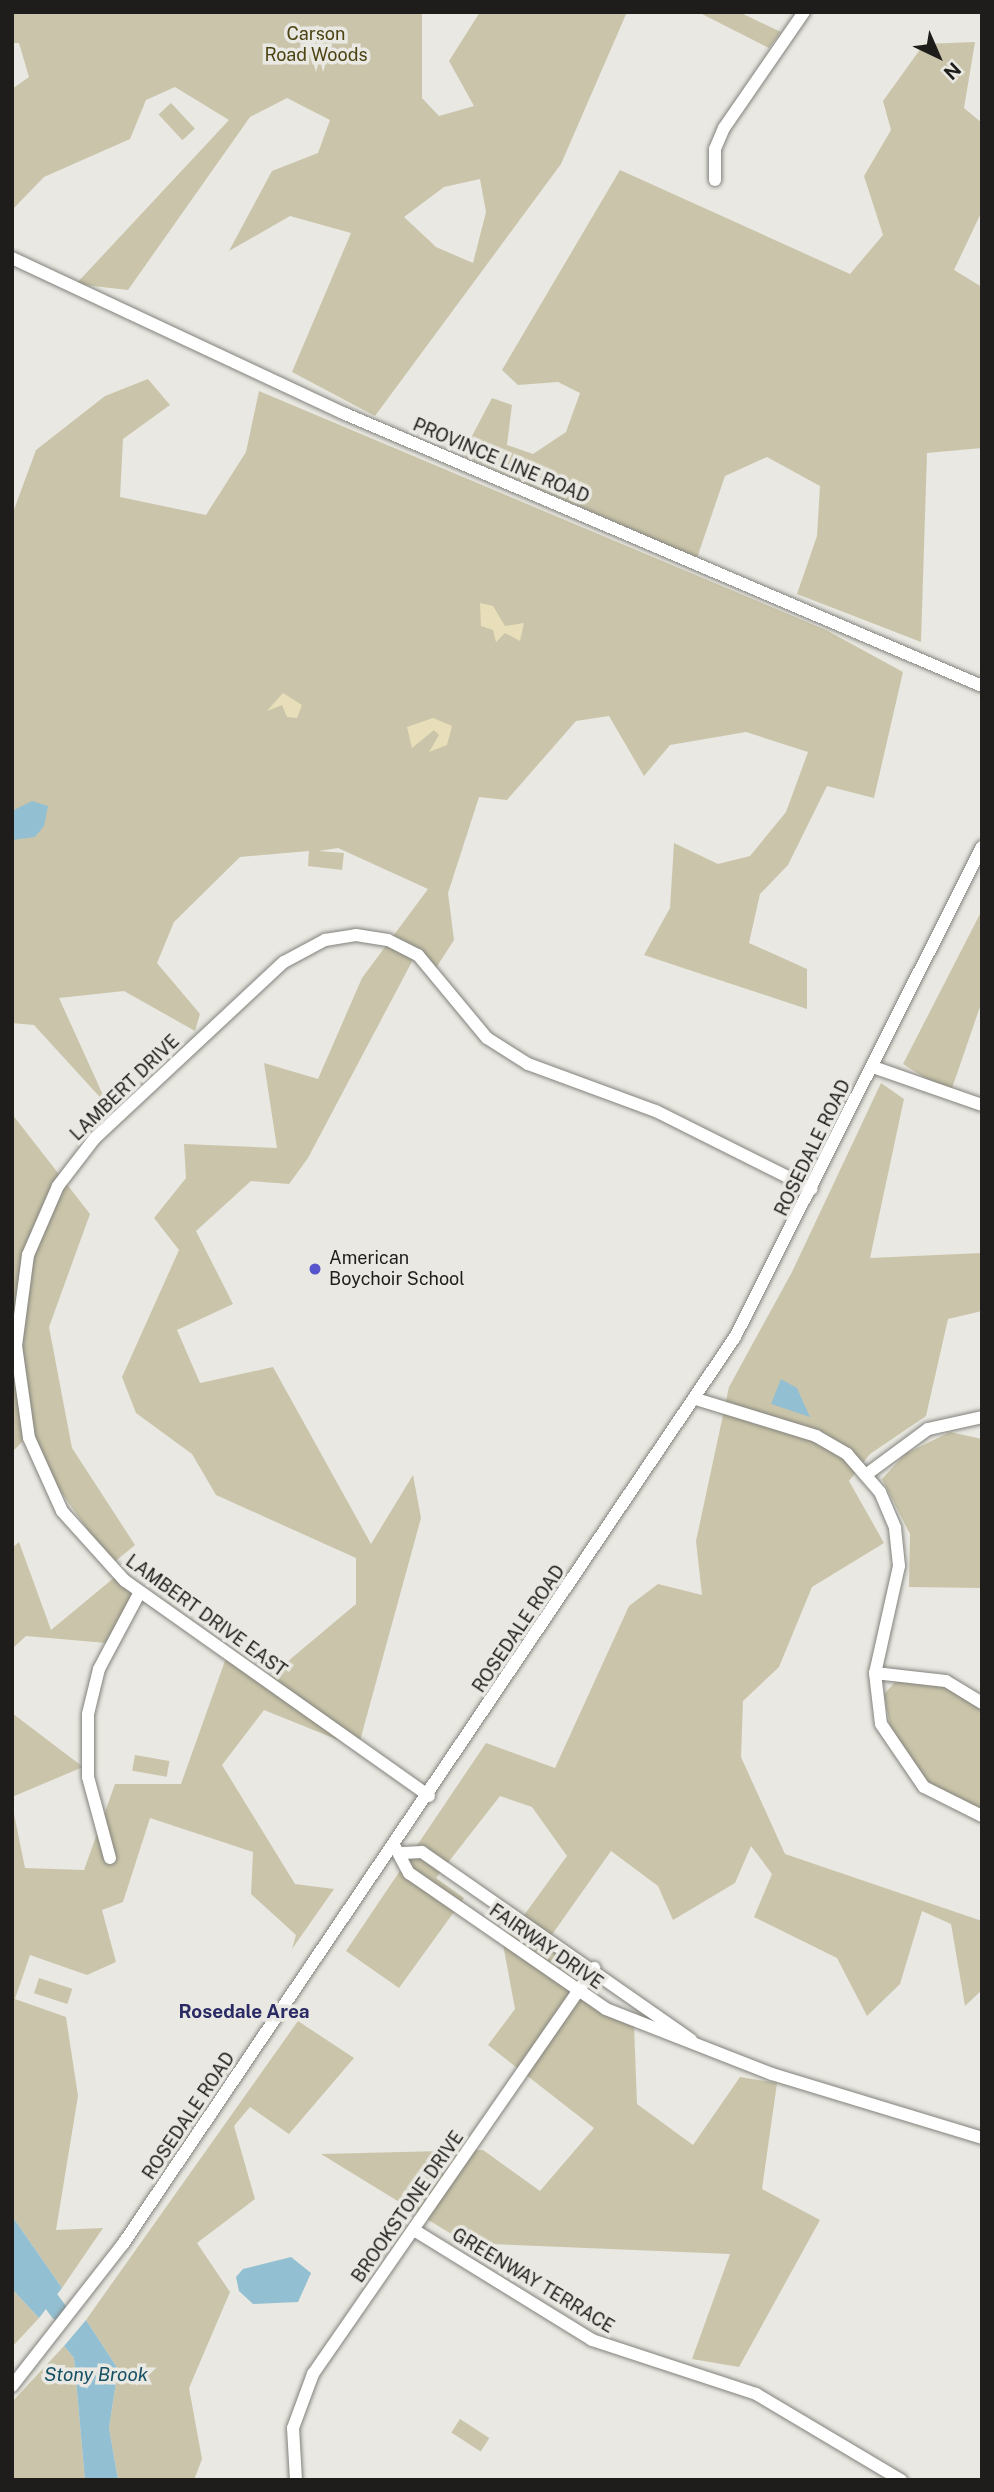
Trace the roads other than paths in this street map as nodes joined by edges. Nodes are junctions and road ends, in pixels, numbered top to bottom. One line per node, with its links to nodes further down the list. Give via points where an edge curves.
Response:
1 (804, 12): 2 (street, via 724,128 715,149)
2 (715, 180)
3 (12, 258): 4 (street, PROVINCE LINE ROAD, via 343,413)
4 (982, 685)
5 (982, 847): 6 (street, ROSEDALE ROAD)
6 (873, 1067): 7 (street); 8 (street, ROSEDALE ROAD)
7 (982, 1105)
8 (812, 1189): 9 (street, LAMBERT DRIVE, via 656,1111 553,1076 504,1051 475,1026 430,965 388,940 325,940 270,976 95,1138 58,1186); 10 (street, ROSEDALE ROAD, via 751,1310)
9 (30, 1247): 13 (street, LAMBERT DRIVE EAST, via 16,1346 29,1438 75,1530)
10 (696, 1399): 12 (street, via 816,1436); 16 (street, ROSEDALE ROAD)
11 (982, 1417): 12 (street, via 928,1429)
12 (867, 1474): 14 (street, via 889,1510 898,1547 897,1585)
13 (140, 1592): 16 (street, LAMBERT DRIVE EAST); 19 (street, via 99,1669 88,1714 88,1777)
14 (876, 1672): 15 (street, via 946,1681); 17 (street, via 881,1724 897,1757 936,1797)
15 (982, 1703)
16 (429, 1796): 18 (street, ROSEDALE ROAD)
17 (982, 1816)
18 (399, 1850): 20 (street, FAIRWAY DRIVE, via 422,1852); 21 (street, FAIRWAY DRIVE, via 409,1872); 25 (street, ROSEDALE ROAD, via 82,2302)
19 (110, 1858)
20 (594, 1968): 21 (street, BROOKSTONE DRIVE); 22 (street, FAIRWAY DRIVE)
21 (578, 1991): 22 (street, FAIRWAY DRIVE, via 625,2018); 24 (street, BROOKSTONE DRIVE)
22 (691, 2039): 23 (street, FAIRWAY DRIVE, via 772,2074)
23 (982, 2138)
24 (414, 2230): 26 (street, BROOKSTONE DRIVE, via 305,2389 293,2428); 27 (street, GREENWAY TERRACE, via 592,2340 756,2394)
25 (12, 2386)
26 (296, 2480)
27 (901, 2480)

